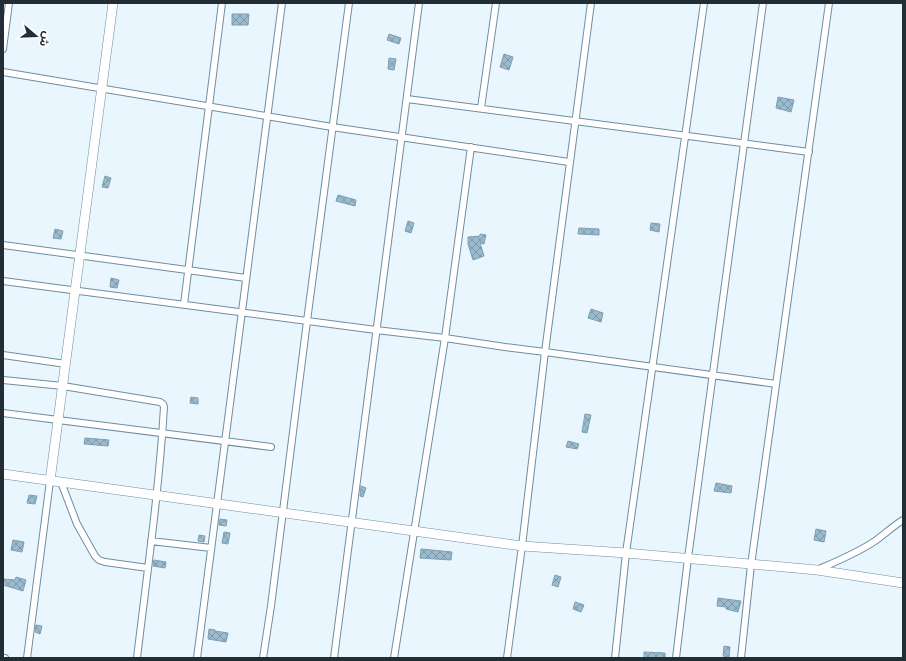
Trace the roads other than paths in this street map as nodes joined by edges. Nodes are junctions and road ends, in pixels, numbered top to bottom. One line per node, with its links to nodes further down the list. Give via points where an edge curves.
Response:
1 (9, 3): 12 (street)
2 (113, 3): 14 (street)
3 (222, 3): 16 (street)
4 (282, 3): 18 (street)
5 (349, 3): 20 (street)
6 (419, 3): 15 (street)
7 (496, 3): 17 (street)
8 (591, 3): 19 (street)
9 (704, 3): 21 (street)
10 (762, 3): 23 (street)
11 (829, 3): 25 (street)
12 (3, 49)
13 (3, 72): 14 (street)
14 (103, 88): 16 (street); 28 (street)
15 (407, 99): 17 (street); 22 (street)
16 (209, 107): 18 (street); 29 (street)
17 (482, 108): 19 (street)
18 (267, 116): 20 (street); 30 (street)
19 (575, 121): 21 (street); 26 (street)
20 (332, 127): 22 (street); 35 (street)
21 (685, 136): 23 (street); 41 (street)
22 (401, 137): 24 (street); 36 (street)
23 (744, 144): 25 (street); 42 (street)
24 (471, 147): 26 (street); 37 (street)
25 (809, 152): 44 (street)
26 (570, 162): 38 (street)
27 (3, 245): 28 (street)
28 (80, 256): 29 (street); 32 (street)
29 (188, 271): 30 (street); 33 (street)
30 (246, 278): 34 (street)
31 (3, 281): 32 (street)
32 (75, 290): 33 (street); 40 (street)
33 (184, 304): 34 (street)
34 (242, 312): 35 (street); 49 (street)
35 (307, 321): 36 (street); 56 (street)
36 (376, 330): 37 (street); 58 (street)
37 (445, 338): 38 (street); 59 (street)
38 (545, 352): 41 (street); 61 (street)
39 (3, 355): 40 (street)
40 (66, 364): 45 (street)
41 (653, 367): 42 (street); 63 (street)
42 (712, 375): 44 (street); 64 (street)
43 (3, 380): 45 (street)
44 (776, 384): 65 (street)
45 (63, 386): 47 (street); 48 (street, via 160,402 164,407)
46 (3, 413): 47 (street)
47 (58, 419): 48 (street); 52 (street)
48 (162, 434): 49 (street); 54 (street)
49 (224, 442): 50 (street); 55 (street)
50 (271, 447)
51 (3, 474): 52 (street)
52 (50, 481): 53 (street); 69 (street)
53 (61, 482): 54 (street); 66 (street, via 77,524 95,556 104,562)
54 (157, 496): 55 (street); 60 (street)
55 (217, 504): 56 (street); 62 (street)
56 (282, 513): 58 (street); 72 (street)
57 (903, 520): 67 (street, via 853,554)
58 (352, 523): 59 (street); 73 (street)
59 (414, 531): 61 (street); 74 (street)
60 (151, 541): 62 (street); 66 (street)
61 (522, 546): 63 (street); 75 (street)
62 (211, 548): 71 (street)
63 (626, 553): 64 (street); 76 (street)
64 (688, 558): 65 (street); 77 (street)
65 (751, 565): 67 (street); 78 (street)
66 (148, 568): 70 (street)
67 (817, 570): 68 (street)
68 (903, 583)
69 (28, 658)
70 (137, 658)
71 (197, 658)
72 (264, 658)
73 (334, 658)
74 (394, 658)
75 (507, 658)
76 (615, 658)
77 (676, 658)
78 (741, 658)

